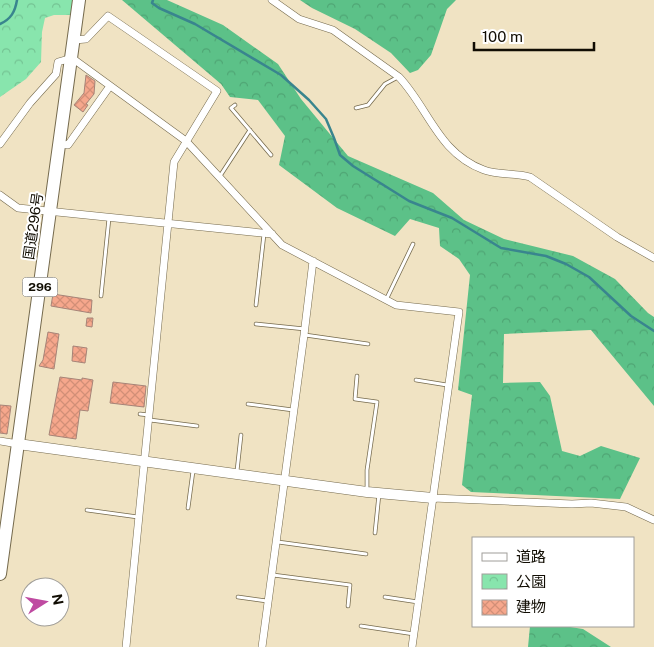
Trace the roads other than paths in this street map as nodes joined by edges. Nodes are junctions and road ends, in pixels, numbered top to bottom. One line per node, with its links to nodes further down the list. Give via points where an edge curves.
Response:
1 (79, 0): 3 (highway, 国道296号 / 296)
2 (272, 0): 5 (street, via 299,18 332,30)
3 (74, 40): 4 (highway, 国道296号 / 296); 11 (street, via 86,39 108,16 217,91)
4 (72, 58): 6 (street); 10 (street, via 58,62 56,74); 12 (highway, 国道296号 / 296)
5 (399, 77): 8 (lane, via 385,84 368,105); 21 (street, via 451,150 485,171 530,176 611,233)
6 (110, 86): 11 (street); 12 (street, via 68,145)
7 (235, 104): 9 (lane, via 231,108)
8 (356, 108)
9 (250, 130): 13 (lane); 14 (lane)
10 (1, 141)
11 (186, 141): 14 (street); 18 (street, via 174,162)
12 (59, 144): 16 (highway, 国道296号 / 296)
13 (270, 155)
14 (220, 176): 19 (street)
15 (0, 195): 16 (street, via 18,208)
16 (50, 211): 17 (street); 39 (highway, 国道296号 / 296)
17 (109, 218): 18 (street); 23 (lane)
18 (168, 224): 19 (street); 35 (street)
19 (268, 234): 22 (street); 25 (lane)
20 (413, 244): 24 (lane)
21 (654, 258)
22 (313, 261): 24 (street); 27 (street)
23 (101, 296)
24 (386, 300): 31 (street, via 396,305 458,312)
25 (256, 305)
26 (256, 324): 27 (lane)
27 (305, 332): 28 (lane); 33 (street)
28 (368, 344)
29 (358, 376): 44 (lane, via 355,399 377,402)
30 (416, 380): 31 (lane)
31 (449, 385): 46 (street)
32 (248, 404): 33 (lane)
33 (294, 410): 43 (street)
34 (140, 414): 35 (lane)
35 (150, 418): 36 (lane); 40 (street)
36 (197, 426)
37 (241, 435): 42 (lane)
38 (0, 442): 39 (street)
39 (18, 444): 40 (street); 54 (highway, 国道296号 / 296)
40 (146, 462): 41 (street); 49 (street)
41 (193, 468): 42 (street); 47 (lane)
42 (237, 474): 43 (street)
43 (285, 481): 44 (street); 52 (street)
44 (367, 492): 45 (street)
45 (379, 493): 46 (street); 51 (lane)
46 (433, 498): 50 (street, via 591,503 626,507); 59 (street)
47 (188, 508)
48 (87, 510): 49 (lane)
49 (139, 517): 63 (street)
50 (654, 520)
51 (375, 533)
52 (276, 542): 53 (lane); 55 (street)
53 (366, 554)
54 (0, 574)
55 (271, 575): 58 (street); 60 (lane, via 350,585)
56 (238, 597): 58 (lane)
57 (385, 597): 59 (lane)
58 (268, 601): 64 (street)
59 (419, 602): 62 (street)
60 (348, 606)
61 (361, 626): 62 (lane)
62 (414, 634): 65 (street)
63 (126, 647)
64 (262, 647)
65 (412, 647)

